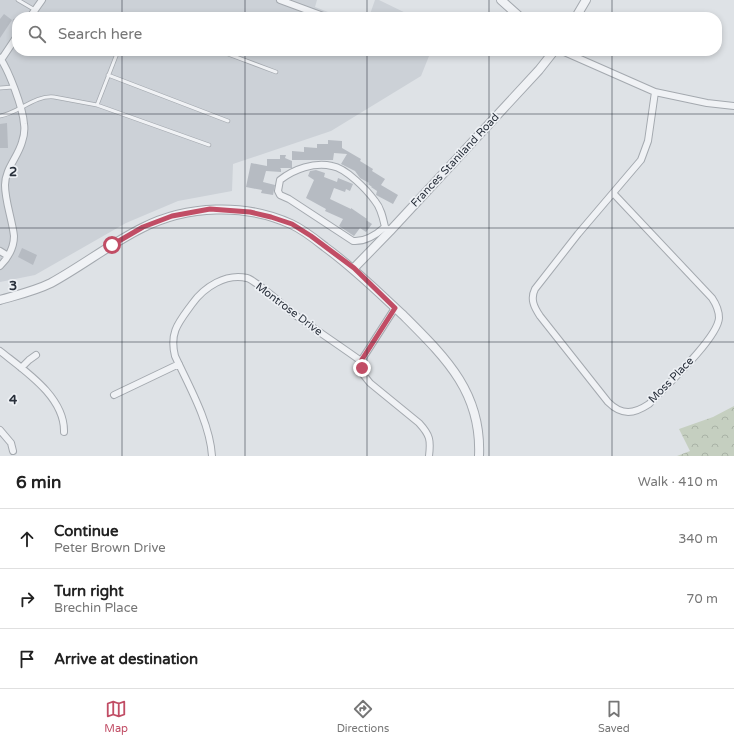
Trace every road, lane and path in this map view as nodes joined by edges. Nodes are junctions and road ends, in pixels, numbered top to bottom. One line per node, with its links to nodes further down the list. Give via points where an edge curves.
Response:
1 (18, 0): 6 (lane)
2 (42, 0): 6 (street)
3 (280, 0): 7 (street)
4 (501, 0): 8 (street)
5 (586, 0): 9 (street)
6 (35, 10)
7 (312, 12)
8 (514, 12)
9 (579, 12)
10 (12, 43): 15 (street)
11 (116, 56): 17 (lane)
12 (233, 56): 16 (lane)
13 (550, 56): 28 (street, Frances Staniland Road)
14 (573, 56): 20 (street)
15 (1, 59): 18 (street)
16 (276, 72)
17 (108, 75): 21 (lane); 25 (lane)
18 (13, 87): 19 (lane); 23 (street)
19 (0, 88)
20 (655, 92): 22 (street); 27 (street, Moss Place, via 646,148 641,160)
21 (97, 105): 23 (lane, via 48,96); 26 (lane)
22 (734, 106)
23 (21, 109): 24 (lane); 30 (street, via 24,124 22,144 7,173 5,184 14,236)
24 (0, 116)
25 (228, 121)
26 (209, 145)
27 (613, 193): 27 (street, Moss Place, via 535,289 533,302 540,316 608,402 619,410 632,412 649,404 707,343 719,319 712,298)
28 (387, 229): 28 (street, via 376,202 366,190 347,173 333,166 302,168 280,180 280,196 289,199 353,241 368,238); 32 (street, Frances Staniland Road)
29 (0, 251): 30 (street)
30 (8, 256): 31 (street)
31 (0, 266)
32 (354, 268): 33 (street, via 292,224 250,212 210,209 172,216 143,227 50,283); 34 (street)
33 (0, 300)
34 (395, 308): 37 (street); 46 (street, via 433,344 453,368 466,390 478,426)
35 (0, 351): 39 (street)
36 (36, 355): 39 (street)
37 (361, 361): 38 (street, Montrose Drive, via 298,317 249,278 238,276 221,280 197,297 176,326 173,348); 45 (street, via 362,373 370,383 426,430 431,444)
38 (179, 364): 40 (street); 44 (street, Montrose Drive, via 208,432)
39 (21, 368): 42 (street, via 55,401 62,413)
40 (114, 395)
41 (0, 430): 43 (street, via 11,443)
42 (64, 432)
43 (13, 451)
44 (212, 456)
45 (429, 456)
46 (479, 456)

